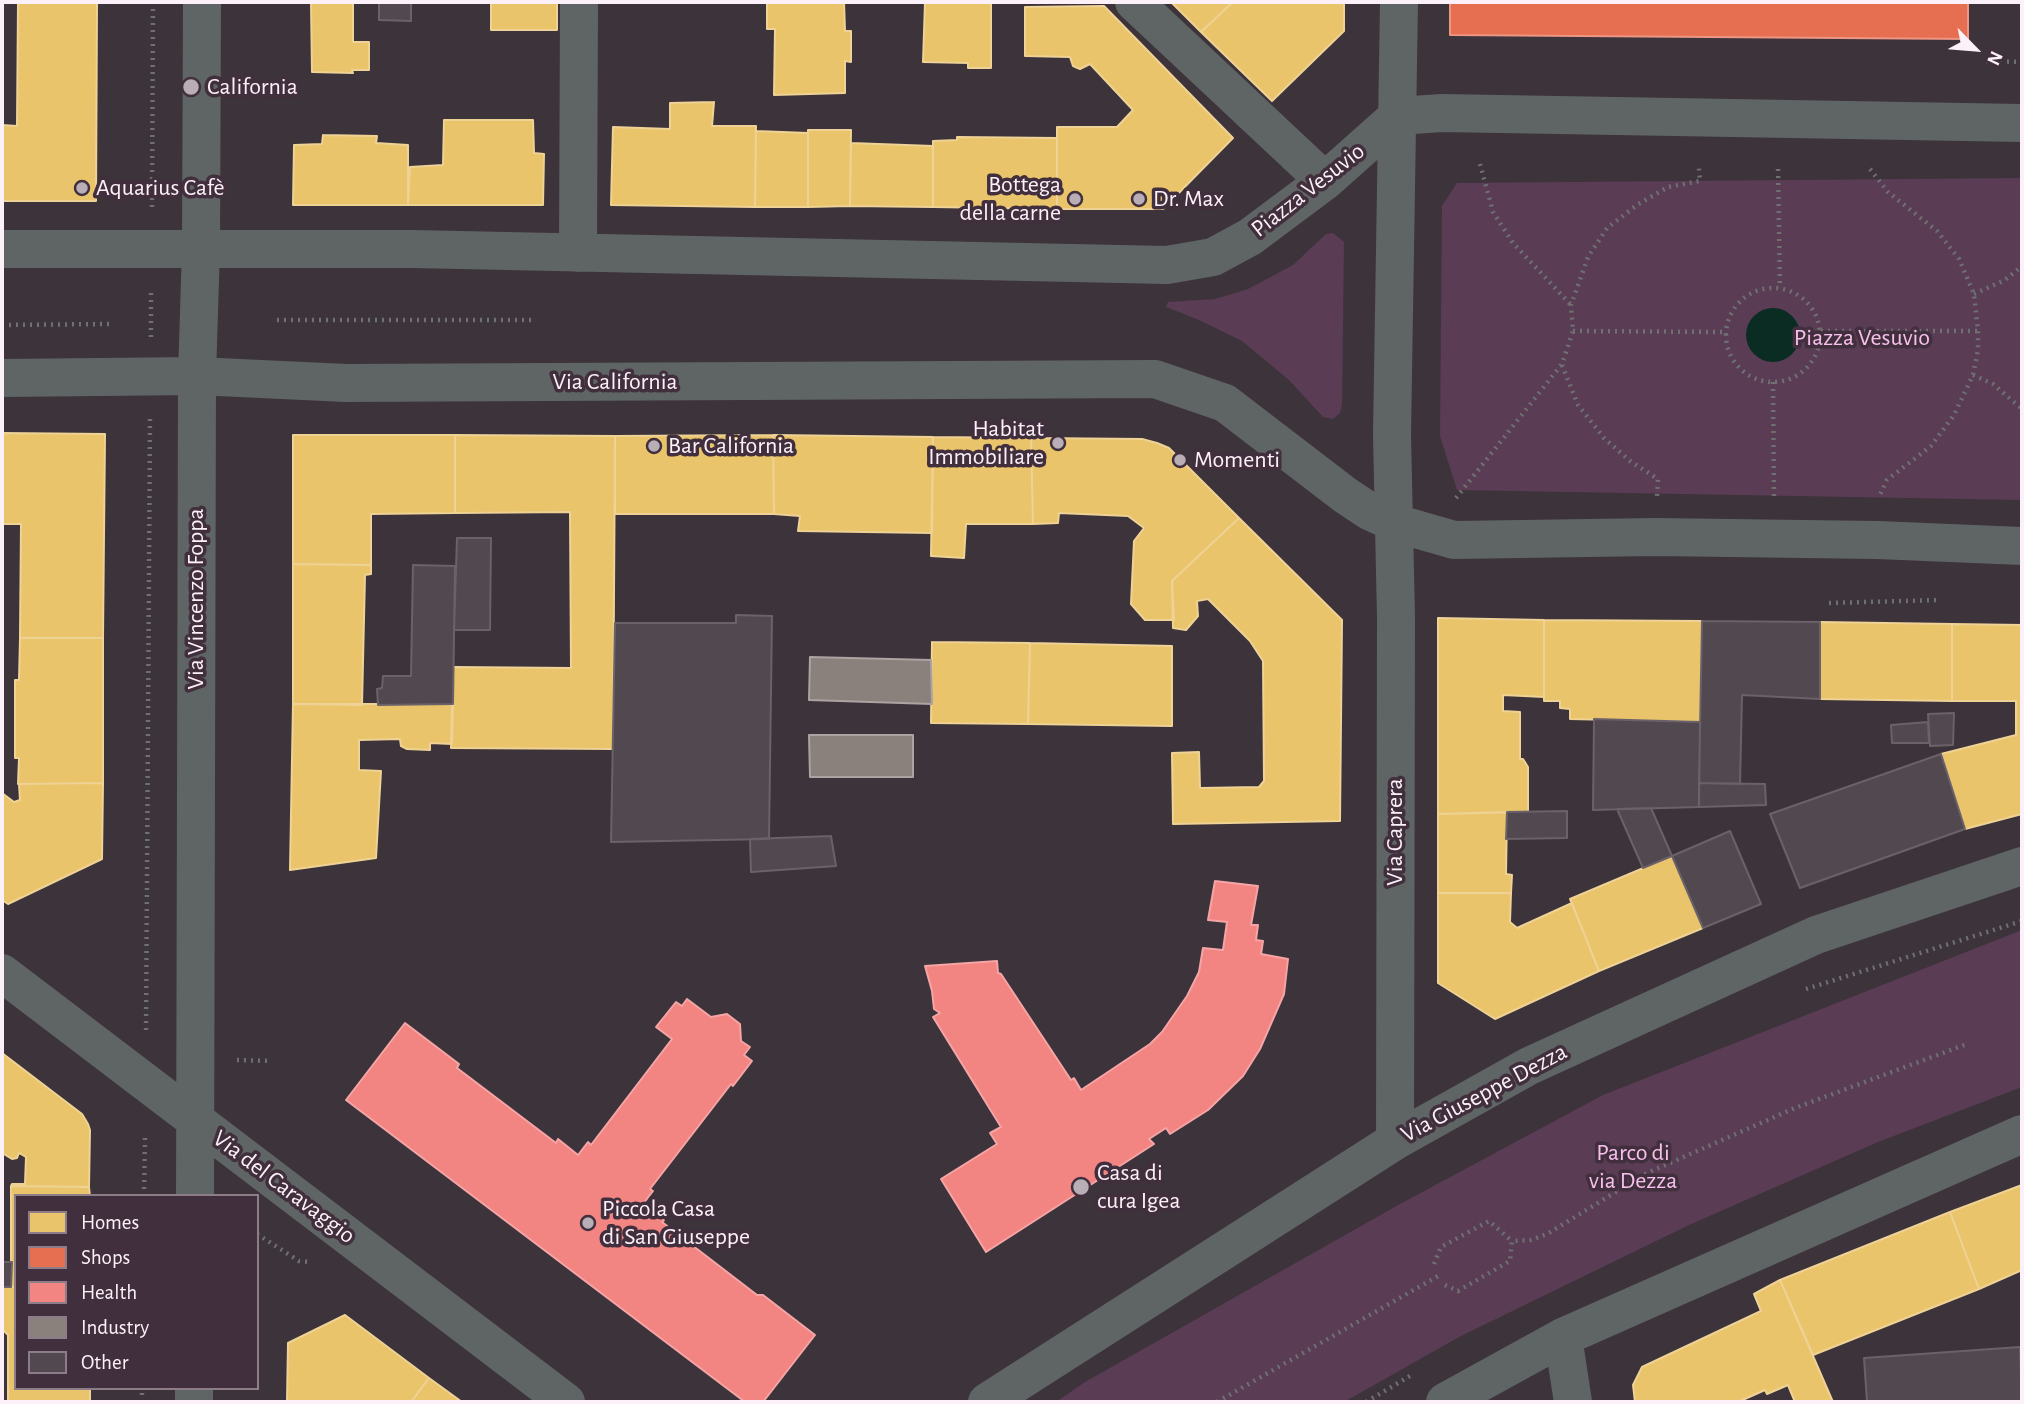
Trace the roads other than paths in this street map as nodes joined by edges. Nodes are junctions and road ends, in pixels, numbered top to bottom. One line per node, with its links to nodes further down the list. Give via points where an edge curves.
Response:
1 (202, 2): 8 (street, Via Vincenzo Foppa)
2 (579, 2): 10 (street)
3 (1134, 2): 7 (street)
4 (1398, 2): 5 (street)
5 (1398, 116): 6 (street); 7 (street, Piazza Vesuvio); 13 (street, Piazza Vesuvio, via 1392,435)
6 (2022, 122)
7 (1325, 181): 10 (street, Piazza Vesuvio, via 1250,237 1213,257 1167,265)
8 (201, 248): 9 (street); 10 (street); 11 (street, Via Vincenzo Foppa)
9 (2, 249)
10 (578, 253)
11 (197, 376): 12 (street, Via California); 13 (street, Via California, via 346,383 1155,379 1225,403 1345,495); 17 (street, Via Vincenzo Foppa)
12 (2, 378)
13 (1395, 523): 14 (street, via 1454,540 1776,538); 19 (street, Via Caprera)
14 (2022, 546)
15 (2022, 866): 19 (street, Via Giuseppe Dezza, via 1816,935 1529,1066)
16 (2, 973): 17 (street, Via del Caravaggio)
17 (194, 1118): 20 (street, Via Vincenzo Foppa); 22 (street, Via del Caravaggio)
18 (2022, 1134): 21 (street)
19 (1395, 1141): 23 (street, Via Giuseppe Dezza)
20 (195, 1194)
21 (1563, 1337): 24 (street); 25 (street)
22 (566, 1402)
23 (987, 1402)
24 (1445, 1402)
25 (1573, 1402)

